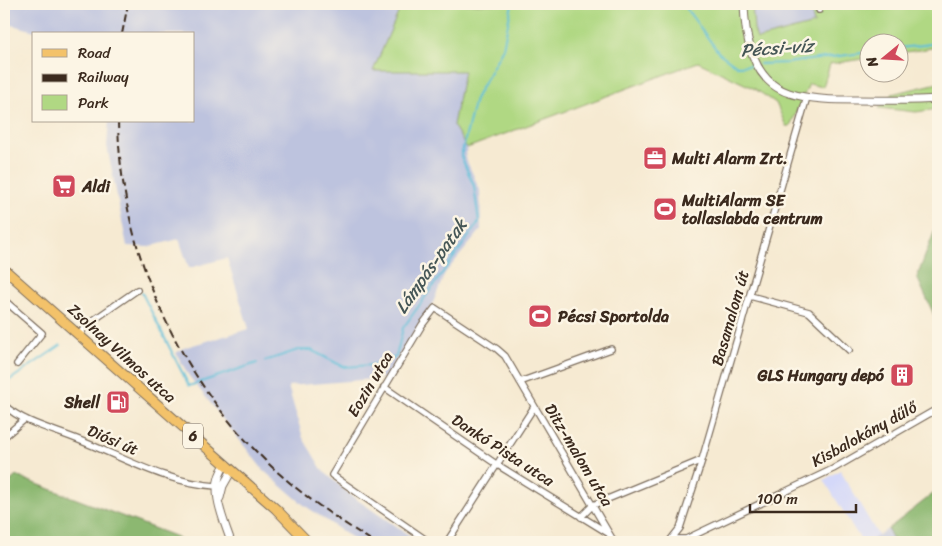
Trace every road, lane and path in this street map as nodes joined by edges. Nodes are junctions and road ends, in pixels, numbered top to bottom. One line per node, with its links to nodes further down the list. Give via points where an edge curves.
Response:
1 (744, 4): 2 (street, via 748,42 760,70 783,91)
2 (807, 97): 3 (street); 6 (street, Basamalom út)
3 (938, 99)
4 (4, 269): 9 (main road, Zsolnay Vilmos utca / 6)
5 (137, 290): 9 (street, via 85,326)
6 (750, 296): 11 (street, via 809,312); 20 (street, Basamalom út)
7 (4, 300): 12 (street, via 42,333)
8 (435, 308): 13 (street, Ditz-malom utca, via 497,349 505,356); 14 (street, Eozin utca)
9 (80, 335): 22 (main road, Zsolnay Vilmos utca / 6)
10 (611, 349): 13 (street)
11 (849, 350)
12 (17, 364)
13 (520, 382): 16 (street, Ditz-malom utca)
14 (384, 387): 21 (street, Dankó Pista utca); 31 (street, Eozin utca, via 332,475)
15 (4, 405): 18 (street, Diósi út)
16 (534, 406): 21 (street); 25 (street, Ditz-malom utca)
17 (932, 412): 28 (street, Kisbalokány dűlő, via 824,473 686,539)
18 (25, 419): 19 (street); 23 (street, Diósi út, via 150,472)
19 (4, 437)
20 (702, 460): 25 (street); 28 (street, Basamalom út, via 680,528)
21 (496, 464): 26 (street, Dankó Pista utca); 32 (street)
22 (229, 467): 23 (street, via 221,470); 24 (street); 30 (main road, Zsolnay Vilmos utca / 6)
23 (216, 486): 24 (street)
24 (219, 503): 29 (street)
25 (593, 505): 26 (street); 27 (street, Ditz-malom utca)
26 (581, 517): 27 (street, Dankó Pista utca)
27 (609, 534): 33 (street, Ditz-malom utca)
28 (670, 541)
29 (231, 542)
30 (308, 542)
31 (429, 542)
32 (447, 542)
33 (614, 542)

